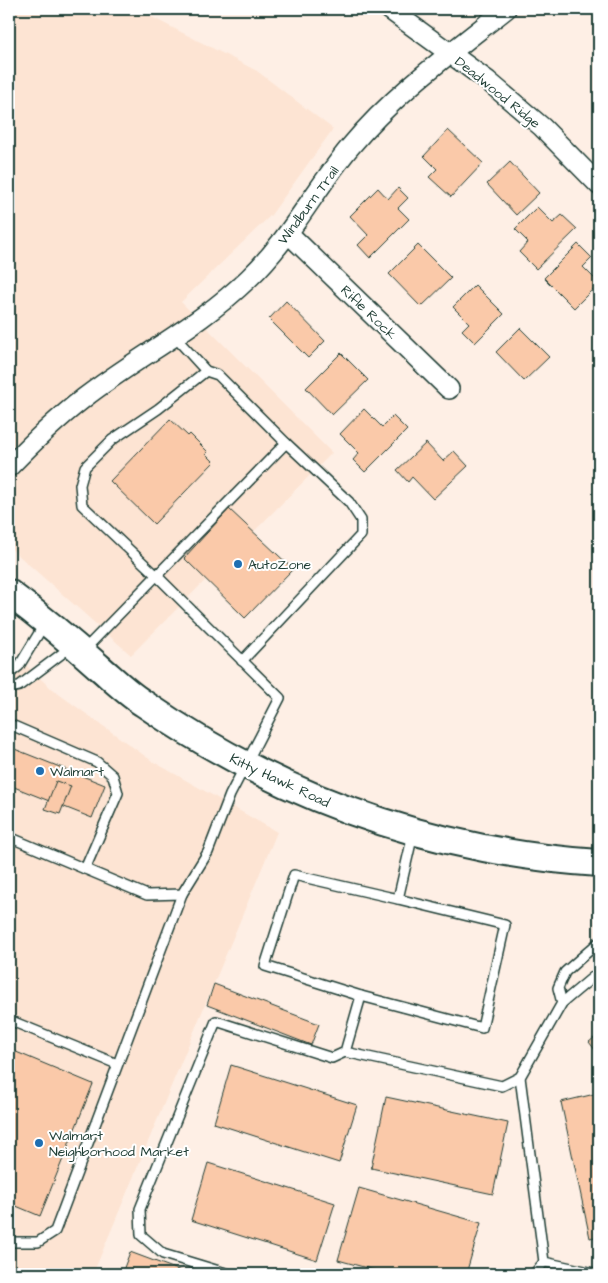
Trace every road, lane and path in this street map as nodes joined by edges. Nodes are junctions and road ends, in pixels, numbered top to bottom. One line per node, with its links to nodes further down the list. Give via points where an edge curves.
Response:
1 (389, 9): 3 (street, Deadwood Ridge)
2 (506, 9): 3 (street, Windburn Trail)
3 (451, 53): 4 (street, Deadwood Ridge, via 542,128); 5 (street, Windburn Trail, via 398,96 351,146)
4 (599, 185)
5 (289, 234): 6 (street, Windburn Trail, via 250,278); 8 (street, Rifle Rock)
6 (175, 337): 7 (lane); 10 (street, Windburn Trail, via 85,397 39,435)
7 (206, 371): 9 (lane, via 218,376); 11 (lane, via 112,440 85,467 80,485 82,505)
8 (449, 389)
9 (286, 443): 11 (lane); 15 (lane, via 349,502 361,520 362,535)
10 (9, 467)
11 (157, 576): 14 (lane); 15 (lane)
12 (9, 593): 13 (main road, Kitty Hawk Road)
13 (46, 621): 14 (main road, Kitty Hawk Road); 16 (lane, via 19,666)
14 (78, 648): 17 (lane, via 19,686); 19 (main road, Kitty Hawk Road, via 140,702)
15 (242, 661): 19 (lane, via 280,698)
16 (9, 674)
17 (9, 688)
18 (9, 724): 23 (lane, via 97,762 113,776 118,793)
19 (246, 767): 20 (main road, Kitty Hawk Road, via 308,796); 24 (lane, via 230,796 208,852)
20 (413, 832): 22 (main road, Kitty Hawk Road, via 516,854); 25 (lane)
21 (9, 837): 23 (lane)
22 (599, 863)
23 (85, 869): 24 (lane, via 147,895)
24 (182, 894): 32 (lane)
25 (398, 899): 28 (lane, via 294,875 265,966); 28 (lane, via 505,925 482,1028)
26 (599, 944): 29 (lane, via 565,972 558,988)
27 (599, 972): 29 (lane)
28 (361, 996): 31 (lane)
29 (562, 1003): 33 (lane)
30 (9, 1020): 32 (lane)
31 (345, 1052): 33 (lane, via 502,1086); 36 (lane, via 332,1058 216,1021 140,1209 141,1235 163,1254)
32 (117, 1064): 34 (lane, via 55,1231 38,1242)
33 (520, 1077): 35 (lane)
34 (9, 1242)
35 (544, 1262): 37 (lane); 38 (lane)
36 (229, 1274)
37 (534, 1274)
38 (599, 1274)

